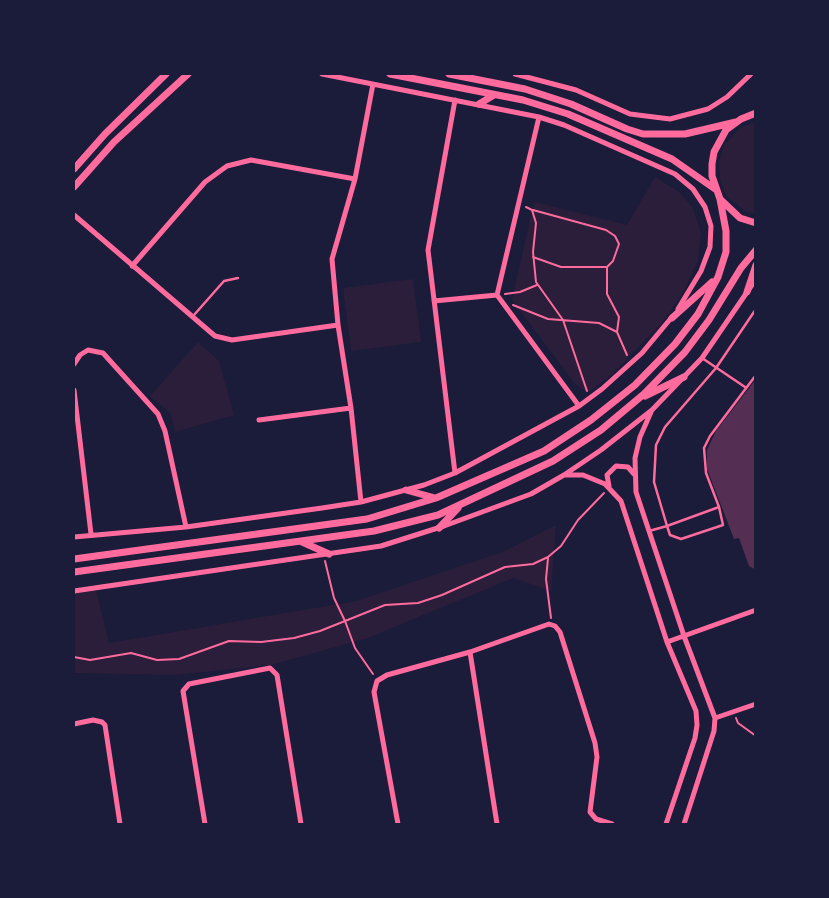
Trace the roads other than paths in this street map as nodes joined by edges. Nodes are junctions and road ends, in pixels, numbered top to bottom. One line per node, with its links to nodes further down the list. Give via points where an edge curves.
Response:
1 (166, 74): 18 (street)
2 (188, 74): 8 (street)
3 (322, 74): 9 (street)
4 (390, 74): 10 (street)
5 (449, 74): 17 (street, via 525,89 643,134 684,134)
6 (515, 74): 7 (street, via 576,90 630,114 670,120 708,109)
7 (751, 74)
8 (177, 76): 19 (street)
9 (373, 84): 11 (street); 21 (street)
10 (494, 95): 12 (street); 23 (street, via 568,114 672,159)
11 (455, 100): 12 (street); 35 (street, via 428,250)
12 (479, 104): 16 (street)
13 (755, 106): 15 (street)
14 (755, 113): 15 (street)
15 (746, 116): 17 (street)
16 (539, 117): 34 (street); 38 (street, via 675,174 705,207 710,247 690,292)
17 (736, 122): 23 (street, via 714,152)
18 (105, 134): 19 (street); 20 (street)
19 (114, 142): 22 (street)
20 (74, 169)
21 (355, 179): 29 (street, via 251,160 227,166 205,182); 39 (street, via 332,259)
22 (74, 187)
23 (715, 188): 24 (street)
24 (720, 199): 26 (street, via 740,218); 30 (street, via 726,252)
25 (74, 215): 29 (street)
26 (755, 223)
27 (755, 250): 47 (street, via 685,352)
28 (755, 265): 33 (street)
29 (132, 266): 37 (street)
30 (718, 277): 38 (street); 58 (street, via 675,344 635,385 591,420 544,452)
31 (238, 278): 37 (lane, via 224,281)
32 (755, 279): 33 (street)
33 (747, 292): 40 (street)
34 (498, 295): 35 (street); 48 (street)
35 (434, 301): 53 (street)
36 (755, 309): 42 (lane)
37 (192, 317): 39 (street, via 215,336 232,340)
38 (672, 318): 48 (street, via 631,363)
39 (338, 325): 49 (street)
40 (702, 358): 42 (lane); 44 (street)
41 (74, 364): 63 (street, via 92,349 103,353 159,414)
42 (716, 368): 45 (lane); 62 (lane, via 676,411 656,445 654,482)
43 (755, 375): 45 (lane)
44 (684, 377): 47 (street); 50 (street)
45 (745, 387): 61 (lane, via 705,448 706,473)
46 (74, 390): 52 (street)
47 (635, 401): 60 (street, via 553,461)
48 (579, 406): 53 (street)
49 (351, 408): 51 (street); 59 (street)
50 (652, 410): 54 (street); 55 (street, via 640,437)
51 (259, 420)
52 (76, 451): 66 (street)
53 (455, 473): 57 (street)
54 (564, 475): 56 (street, via 583,475); 64 (street, via 531,494)
55 (635, 477): 56 (street, via 628,467 615,466 607,475); 65 (street)
56 (609, 487): 75 (street, via 621,501)
57 (406, 490): 58 (street); 59 (street)
58 (436, 498): 70 (street, via 367,519)
59 (362, 502): 63 (street)
60 (463, 503): 64 (street); 68 (street, via 438,515 374,531)
61 (719, 507): 62 (lane); 62 (lane, via 724,523 720,527 677,539)
62 (667, 526): 65 (lane)
63 (186, 527): 66 (street)
64 (439, 528): 69 (street, via 381,546)
65 (649, 531): 74 (street)
66 (91, 534): 67 (street)
67 (74, 537)
68 (301, 542): 69 (street); 71 (street)
69 (326, 555): 72 (street)
70 (74, 559)
71 (74, 572)
72 (74, 591)
73 (755, 610): 74 (street)
74 (684, 636): 75 (street); 78 (street)
75 (667, 642): 86 (street, via 697,725)
76 (470, 652): 83 (street, via 377,681 374,692); 84 (street); 85 (street, via 545,625 552,624 560,632 595,743 590,811 596,819)
77 (755, 704): 78 (street)
78 (715, 718): 87 (street)
79 (74, 724): 80 (street, via 93,720 105,725)
80 (120, 824)
81 (205, 824): 82 (street, via 183,691 189,684 270,668 277,675)
82 (301, 824)
83 (398, 824)
84 (497, 824)
85 (612, 824)
86 (666, 824)
87 (684, 824)

